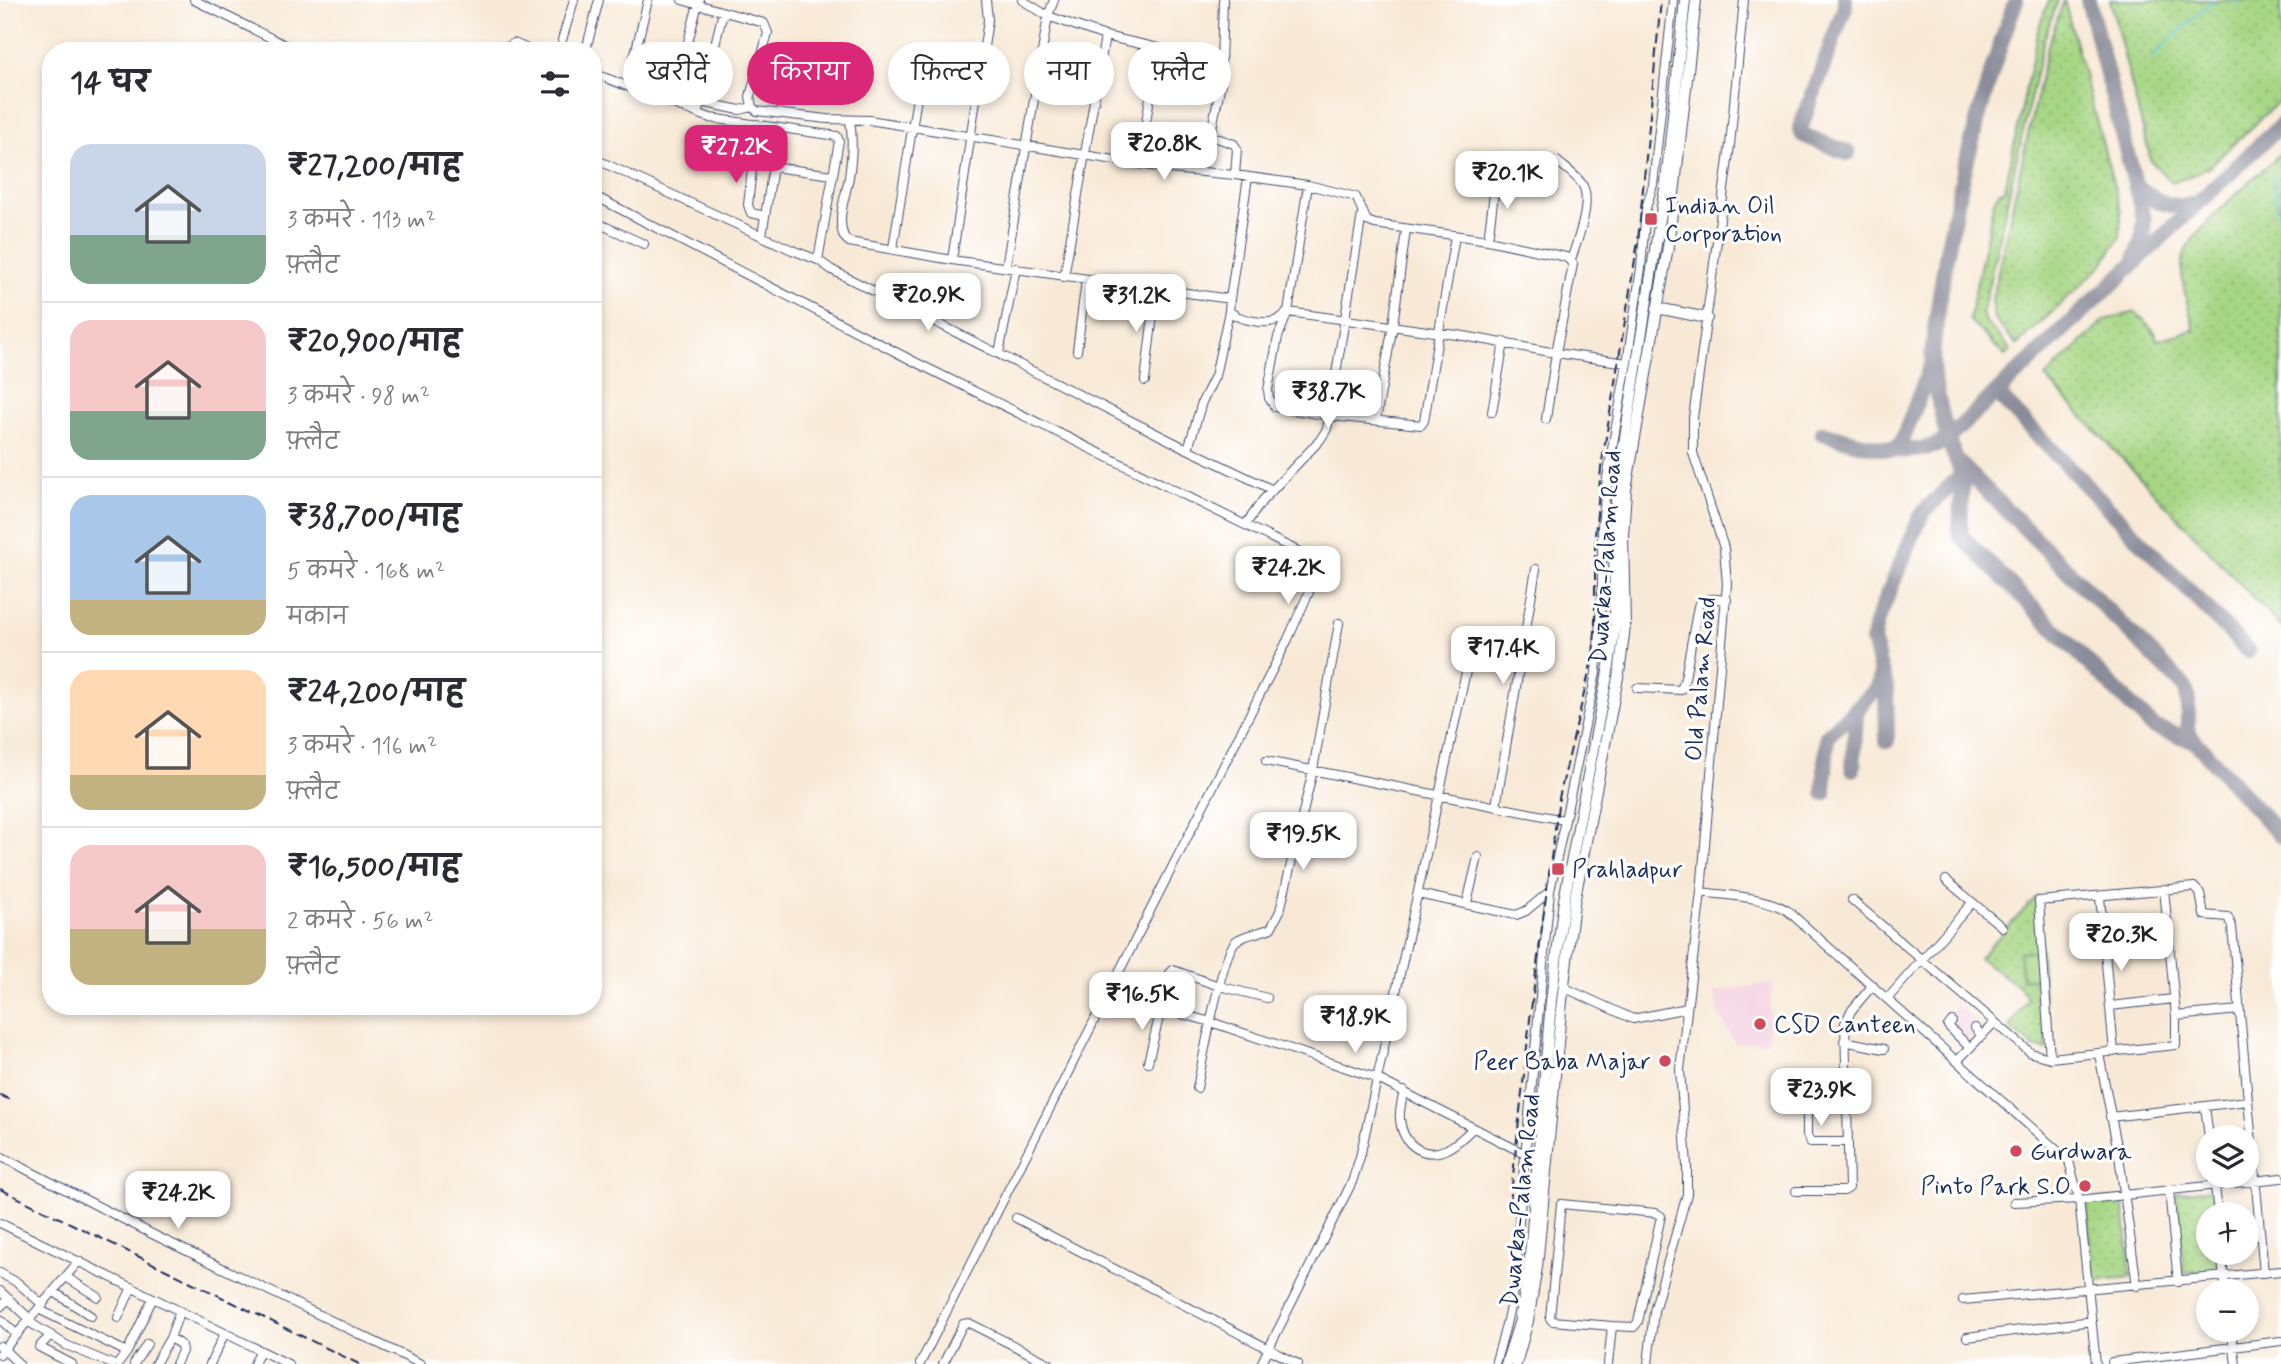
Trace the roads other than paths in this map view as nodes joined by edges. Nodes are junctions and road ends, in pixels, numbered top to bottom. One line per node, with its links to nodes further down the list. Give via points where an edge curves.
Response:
1 (194, 0): 19 (street)
2 (574, 0): 18 (street)
3 (599, 0): 20 (street)
4 (648, 0): 21 (street)
5 (682, 0): 14 (street)
6 (986, 0): 37 (street, via 988,20)
7 (1021, 0): 16 (street)
8 (1054, 0): 16 (street)
9 (1223, 0): 25 (street)
10 (1673, 0): 77 (street)
11 (1685, 0): 213 (main road, Dwarka-Palam Road, via 1665,195 1617,487 1615,625 1564,900 1529,1267)
12 (1696, 0): 66 (main road, Dwarka-Palam Road, via 1675,196)
13 (1744, 0): 70 (street, Old Palam Road)
14 (698, 2): 15 (street); 22 (street)
15 (723, 12): 23 (street); 32 (street, via 764,23 767,28 750,96)
16 (1048, 16): 17 (street); 38 (street)
17 (1105, 36): 24 (street); 39 (street)
18 (562, 40)
19 (279, 42)
20 (588, 42)
21 (638, 42)
22 (688, 42)
23 (716, 42)
24 (1132, 42)
25 (1222, 42)
26 (602, 76): 33 (street)
27 (700, 105): 33 (street)
28 (716, 105): 32 (street, via 740,110)
29 (916, 105): 36 (street)
30 (1149, 105): 42 (street)
31 (1217, 105): 44 (street, via 1211,133 1237,149)
32 (752, 107): 34 (street, via 770,114)
33 (696, 113): 35 (street)
34 (850, 120): 36 (street); 57 (street, via 853,138 841,229 849,242)
35 (758, 124): 43 (street, via 837,136); 50 (street, via 748,205 751,213)
36 (912, 126): 37 (street); 57 (street)
37 (970, 136): 38 (street); 59 (street)
38 (1026, 145): 39 (street); 61 (street)
39 (1084, 153): 42 (street); 62 (street)
40 (1557, 161): 60 (street, via 1584,187 1583,221)
41 (602, 162): 53 (street)
42 (1139, 164): 44 (street)
43 (833, 175): 50 (street, via 773,167); 58 (street)
44 (1235, 175): 45 (street)
45 (1248, 177): 47 (street); 65 (street)
46 (1496, 178): 55 (street)
47 (1308, 186): 49 (street, via 1356,197); 68 (street)
48 (602, 200): 85 (street, via 917,363)
49 (1362, 212): 52 (street, via 1367,221); 69 (street)
50 (765, 216): 53 (street)
51 (602, 225): 56 (street)
52 (1406, 230): 54 (street); 71 (street)
53 (762, 235): 58 (street)
54 (1455, 236): 55 (street); 72 (street)
55 (1488, 240): 60 (street)
56 (644, 244)
57 (893, 248): 59 (street)
58 (818, 260): 75 (street)
59 (951, 260): 61 (street)
60 (1572, 260): 76 (street)
61 (1011, 267): 62 (street); 75 (street)
62 (1064, 277): 63 (street)
63 (1086, 280): 64 (street); 74 (street)
64 (1156, 290): 65 (street); 78 (street)
65 (1230, 299): 67 (street)
66 (1657, 308): 70 (main road); 110 (main road, Dwarka-Palam Road, via 1626,490 1625,626 1620,667 1584,847)
67 (1229, 311): 68 (street, via 1270,322); 83 (street, via 1215,376)
68 (1288, 312): 69 (street); 80 (street, via 1278,337 1269,398 1275,407)
69 (1344, 318): 71 (street); 80 (street)
70 (1707, 318): 87 (street, Old Palam Road, via 1692,440 1696,467 1724,548)
71 (1393, 325): 72 (street); 81 (street)
72 (1438, 332): 73 (street); 81 (street, via 1424,421 1415,426)
73 (1504, 342): 76 (street); 79 (street)
74 (1077, 351)
75 (999, 353): 83 (street)
76 (1556, 353): 77 (street); 82 (street)
77 (1627, 363): 95 (street, via 1606,478 1595,673)
78 (1145, 381)
79 (1492, 412)
80 (1331, 416): 81 (street); 84 (street, via 1320,440)
81 (1376, 419)
82 (1546, 419)
83 (1188, 449): 84 (street)
84 (1273, 490): 85 (street)
85 (1246, 524): 207 (street, via 1318,561 1321,569)
86 (1536, 569): 89 (street)
87 (1727, 600): 90 (street, via 1708,599 1698,606 1681,690); 100 (street, Old Palam Road)
88 (1339, 623): 92 (street)
89 (1525, 647): 93 (street, via 1480,635 1474,639); 94 (street)
90 (1637, 688)
91 (1266, 761): 92 (street)
92 (1312, 770): 93 (street); 109 (street, via 1276,921 1264,932 1233,944)
93 (1440, 796): 94 (street); 101 (street)
94 (1496, 806): 95 (street)
95 (1564, 820): 99 (street)
96 (1478, 857): 104 (street)
97 (1946, 880): 105 (street)
98 (2164, 889): 102 (street); 113 (street); 117 (street, via 2194,887 2200,892 2204,915 2230,920)
99 (1550, 891): 104 (street, via 1519,914); 143 (street)
100 (1701, 892): 108 (street, via 1779,905); 115 (street, Old Palam Road)
101 (1418, 894): 104 (street); 132 (street)
102 (2100, 897): 114 (street); 129 (street, via 2038,903)
103 (1852, 900): 107 (street)
104 (1467, 903)
105 (1972, 903): 106 (street); 107 (street)
106 (2002, 927)
107 (1922, 960): 112 (street); 121 (street)
108 (1873, 985): 112 (street); 124 (street, via 1847,1018)
109 (1219, 986): 111 (street); 116 (street, via 1174,970); 120 (street)
110 (1563, 987): 115 (street, via 1633,1019); 214 (main road, Dwarka-Palam Road, via 1537,1267)
111 (1267, 998)
112 (1888, 998): 130 (street)
113 (2174, 999): 114 (street); 118 (street)
114 (2110, 1006): 127 (street)
115 (1687, 1008): 216 (street, Old Palam Road, via 1680,1070 1686,1194 1654,1311)
116 (1163, 1009): 120 (street); 131 (street)
117 (2239, 1010): 118 (street); 135 (street)
118 (2176, 1016): 127 (street, via 2176,1045)
119 (1952, 1021): 125 (street, via 1948,1027)
120 (1211, 1022): 132 (street); 133 (street)
121 (1995, 1023): 123 (street); 129 (street, via 2031,1054)
122 (1975, 1028): 123 (street)
123 (1982, 1035): 125 (street)
124 (1844, 1041): 126 (street); 142 (street)
125 (1970, 1048): 130 (street)
126 (1884, 1049)
127 (2114, 1052): 128 (street)
128 (2099, 1054): 129 (street); 138 (street)
129 (2050, 1058)
130 (1958, 1060): 152 (street, via 2069,1161)
131 (1149, 1062)
132 (1376, 1078): 134 (street); 191 (street, via 1352,1182)
133 (1197, 1088)
134 (1404, 1091): 141 (street); 141 (street, via 1400,1121 1417,1150 1444,1150)
135 (2248, 1101): 137 (street); 140 (street)
136 (1807, 1102): 142 (street, via 1810,1142)
137 (2205, 1106): 138 (street); 139 (street)
138 (2110, 1117): 151 (street)
139 (2207, 1125)
140 (2251, 1125)
141 (1473, 1128): 143 (street)
142 (1847, 1142): 150 (street, via 1848,1189)
143 (1525, 1154): 212 (street, via 1519,1258)
144 (0, 1156): 206 (street)
145 (2281, 1178): 146 (street)
146 (2259, 1181)
147 (2196, 1188): 149 (street)
148 (2258, 1188): 160 (street)
149 (2169, 1190): 151 (street); 163 (street)
150 (1796, 1191)
151 (2125, 1195): 152 (street); 164 (street)
152 (2079, 1199): 153 (street); 166 (street)
153 (2014, 1202)
154 (1016, 1218): 191 (street)
155 (0, 1223): 156 (street)
156 (79, 1261): 161 (street); 165 (street)
157 (2222, 1265): 162 (street)
158 (2281, 1271): 160 (street)
159 (0, 1273): 174 (street, via 18,1283)
160 (2264, 1273): 162 (street)
161 (66, 1277): 168 (street); 169 (street)
162 (2224, 1277): 163 (street)
163 (2178, 1282): 164 (street)
164 (2137, 1286): 166 (street)
165 (132, 1287): 171 (street); 177 (street)
166 (2089, 1289): 172 (street); 180 (street)
167 (0, 1291): 170 (street)
168 (54, 1292): 174 (street); 176 (street)
169 (98, 1297)
170 (9, 1298): 173 (street); 179 (street)
171 (153, 1298): 175 (street); 194 (street)
172 (1963, 1300)
173 (0, 1307)
174 (41, 1307): 179 (street); 194 (street)
175 (180, 1311): 182 (street); 186 (street)
176 (91, 1316)
177 (118, 1318)
178 (0, 1319): 183 (street)
179 (30, 1321): 183 (street); 184 (street)
180 (2092, 1321): 185 (street); 217 (street)
181 (1612, 1326): 181 (street, via 1550,1320 1561,1204 1661,1216 1638,1322 1634,1327); 215 (street)
182 (225, 1333): 193 (street); 203 (street)
183 (17, 1335): 192 (street)
184 (51, 1335): 197 (street, via 39,1346); 198 (street)
185 (1967, 1337)
186 (170, 1338): 201 (street); 202 (street, via 182,1348)
187 (2232, 1342): 190 (street)
188 (2281, 1342): 190 (street)
189 (147, 1344): 200 (street)
190 (2233, 1346): 195 (street); 218 (street)
191 (1269, 1349): 210 (street); 211 (street)
192 (1, 1350): 196 (street)
193 (260, 1350): 204 (street); 205 (street)
194 (127, 1352): 199 (street)
195 (2112, 1362)
196 (19, 1364)
197 (72, 1364)
198 (112, 1364)
199 (118, 1364)
200 (134, 1364)
201 (155, 1364)
202 (176, 1364)
203 (211, 1364)
204 (254, 1364)
205 (286, 1364)
206 (421, 1364)
207 (920, 1364)
208 (943, 1364): 209 (street, via 963,1324 969,1322)
209 (1050, 1364)
210 (1261, 1364)
211 (1298, 1364)
212 (1494, 1364)
213 (1506, 1364)
214 (1516, 1364)
215 (1608, 1364)
216 (1648, 1364)
217 (2096, 1364)
218 (2236, 1364)

